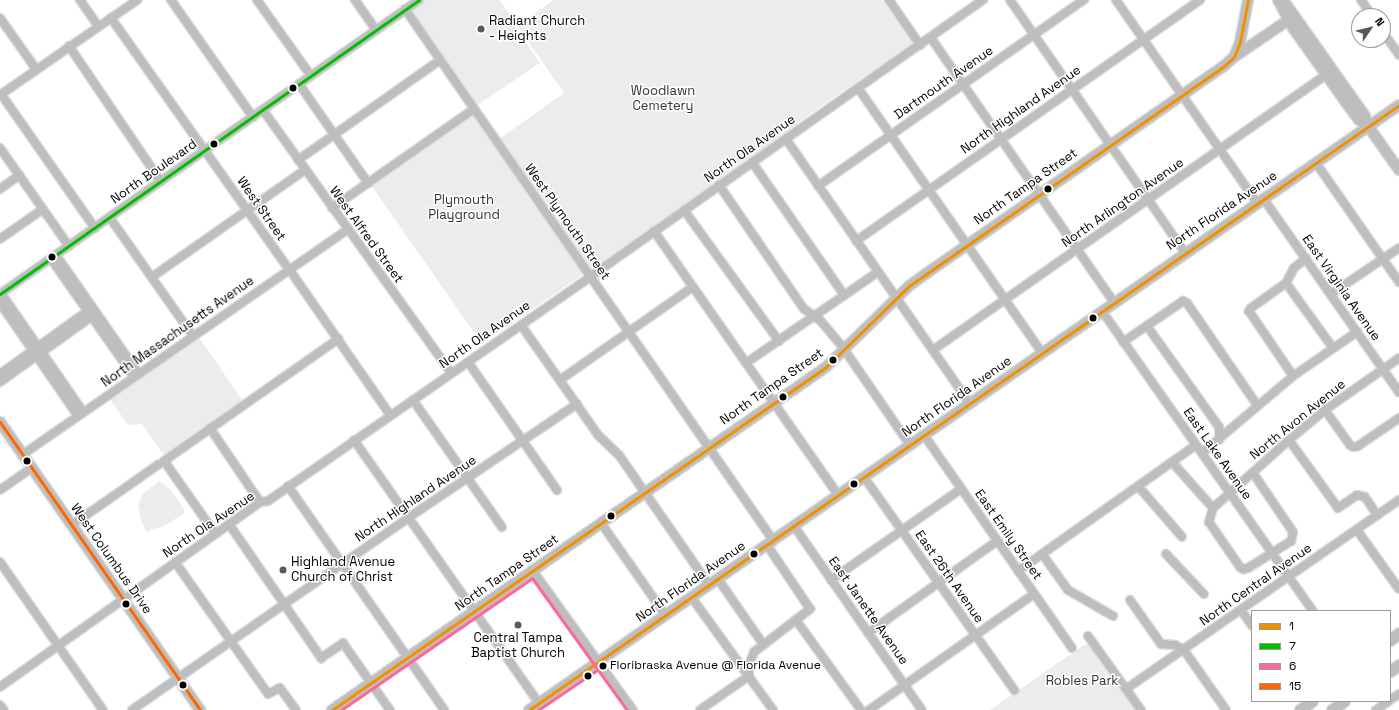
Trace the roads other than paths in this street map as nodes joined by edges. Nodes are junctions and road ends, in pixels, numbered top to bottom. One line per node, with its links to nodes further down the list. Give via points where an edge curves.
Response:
1 (80, 0): 20 (street)
2 (137, 0): 18 (street)
3 (171, 0): 43 (street)
4 (257, 0): 33 (street)
5 (355, 0): 21 (street)
6 (418, 0): 16 (street, North Boulevard)
7 (889, 0): 25 (street)
8 (983, 0): 23 (street, North Ola Avenue)
9 (1010, 0): 22 (street)
10 (1084, 0): 22 (street, Dartmouth Avenue)
11 (1116, 0): 24 (street, East Virginia Avenue)
12 (1200, 0): 24 (street, North Highland Avenue)
13 (1248, 0): 29 (main road, via 1244,31)
14 (1278, 0): 19 (main road)
15 (1283, 0): 19 (main road)
16 (405, 9): 21 (street, North Boulevard); 30 (street, West Plymouth Street)
17 (0, 18): 31 (street)
18 (111, 18): 20 (street); 52 (street, West Street)
19 (1292, 18): 29 (main road, North Tampa Street); 32 (main road); 44 (main road, via 1365,116)
20 (98, 26): 27 (street)
21 (376, 30): 33 (street, North Boulevard)
22 (1034, 35): 35 (street, Dartmouth Avenue); 37 (street)
23 (931, 38): 25 (street, North Ola Avenue); 35 (street)
24 (1143, 40): 37 (street, North Highland Avenue); 39 (street, East Virginia Avenue)
25 (920, 44): 36 (street, North Ola Avenue)
26 (1391, 44): 28 (street)
27 (69, 46): 31 (street); 59 (street)
28 (1399, 55)
29 (1234, 57): 39 (main road, North Tampa Street)
30 (439, 61): 41 (street, West Plymouth Street); 45 (street)
31 (36, 69): 38 (street)
32 (1326, 75): 44 (main road, via 1359,120); 51 (street, North Arlington Avenue)
33 (311, 76): 34 (street, North Boulevard)
34 (299, 84): 42 (street, North Boulevard); 45 (street)
35 (963, 84): 46 (street, Dartmouth Avenue); 47 (street)
36 (858, 88): 46 (street); 48 (street, North Ola Avenue)
37 (1072, 89): 47 (street, North Highland Avenue); 49 (street)
38 (1, 95): 73 (street)
39 (1182, 95): 49 (main road, North Tampa Street); 51 (street, East Virginia Avenue)
40 (1399, 105): 44 (main road, North Florida Avenue)
41 (474, 109): 60 (street); 89 (street, West Plymouth Street)
42 (263, 110): 43 (street, North Boulevard); 53 (street, West Alfred Street)
43 (253, 117): 52 (street, North Boulevard)
44 (1368, 126): 55 (main road, North Florida Avenue); 57 (main road)
45 (334, 135): 53 (street); 60 (street)
46 (890, 135): 62 (street, Dartmouth Avenue); 64 (street)
47 (1001, 138): 64 (street, North Highland Avenue); 65 (street)
48 (786, 139): 54 (street, North Ola Avenue); 62 (street)
49 (1110, 144): 65 (main road, North Tampa Street); 66 (street)
50 (0, 148): 58 (street)
51 (1220, 149): 66 (street, North Arlington Avenue); 67 (street, East Virginia Avenue)
52 (205, 150): 59 (street, North Boulevard); 70 (street, West Street)
53 (298, 160): 56 (street, West Alfred Street)
54 (752, 162): 61 (street, North Ola Avenue); 95 (street)
55 (1316, 163): 67 (main road, North Florida Avenue); 85 (street)
56 (305, 170): 68 (street, West Alfred Street); 70 (street)
57 (1399, 170)
58 (19, 175): 63 (street); 69 (street)
59 (161, 182): 72 (street, North Boulevard)
60 (368, 183): 68 (street)
61 (719, 185): 71 (street, North Ola Avenue); 102 (street, via 804,309)
62 (818, 186): 77 (street)
63 (0, 188)
64 (928, 190): 77 (street, North Highland Avenue); 78 (street)
65 (1038, 194): 78 (main road, North Tampa Street); 81 (street)
66 (1148, 200): 81 (street, North Arlington Avenue); 82 (street)
67 (1260, 200): 82 (main road, North Florida Avenue); 84 (street, East Virginia Avenue)
68 (332, 208): 74 (street, West Alfred Street)
69 (43, 209): 76 (street); 79 (street)
70 (247, 210): 86 (street, West Street); 88 (street)
71 (684, 210): 75 (street, North Ola Avenue); 109 (street)
72 (110, 218): 73 (street, North Boulevard); 88 (street)
73 (95, 228): 79 (street, North Boulevard)
74 (348, 229): 86 (street, North Massachusetts Avenue); 120 (street, West Alfred Street)
75 (654, 231): 89 (street, North Ola Avenue); 92 (street)
76 (0, 239)
77 (856, 241): 87 (street)
78 (966, 245): 96 (main road, North Tampa Street); 97 (street)
79 (69, 246): 83 (street, North Boulevard)
80 (1399, 248): 85 (street)
81 (1076, 250): 97 (street, North Arlington Avenue); 98 (street)
82 (1185, 253): 98 (main road, North Florida Avenue)
83 (54, 257): 93 (street, North Boulevard); 101 (street)
84 (1306, 258): 91 (street, via 1294,268); 94 (street, East Virginia Avenue)
85 (1383, 259): 90 (street); 94 (street)
86 (289, 269): 107 (street, North Massachusetts Avenue); 108 (street, West Street)
87 (878, 272): 95 (street); 96 (street)
88 (152, 277): 107 (street)
89 (590, 277): 103 (street, North Ola Avenue); 105 (street, West Plymouth Street)
90 (1399, 282)
91 (1286, 283): 111 (street); 123 (street, via 1251,308 1250,314)
92 (693, 287): 105 (street); 118 (street)
93 (1, 292): 114 (street)
94 (1331, 294): 106 (street, East Virginia Avenue)
95 (844, 296): 102 (street)
96 (896, 298): 112 (main road, North Tampa Street); 113 (street)
97 (1004, 300): 113 (street, North Arlington Avenue); 115 (street)
98 (1114, 302): 100 (main road, North Florida Avenue)
99 (0, 303): 114 (street)
100 (1102, 311): 110 (street, East Lake Avenue); 115 (main road, North Florida Avenue)
101 (92, 312): 114 (street); 122 (street)
102 (815, 316): 109 (street); 112 (street)
103 (521, 325): 117 (street, North Ola Avenue); 124 (street)
104 (1147, 326): 110 (street); 131 (street, via 1183,301 1187,303); 141 (street, via 1219,427)
105 (628, 332): 124 (street); 145 (street, West Plymouth Street)
106 (1357, 332): 111 (street); 119 (street, East Virginia Avenue)
107 (193, 336): 122 (street, North Massachusetts Avenue)
108 (338, 339): 134 (street, West Street); 137 (street)
109 (779, 341): 118 (street)
110 (1122, 342): 144 (street, East Lake Avenue)
111 (1333, 348): 123 (street)
112 (844, 350): 128 (main road, North Tampa Street, via 826,367); 143 (street)
113 (933, 350): 130 (street)
114 (38, 351): 121 (street); 125 (street); 133 (street)
115 (1042, 354): 130 (main road, North Florida Avenue)
116 (1399, 358): 119 (street, North Avon Avenue)
117 (468, 362): 120 (street, North Ola Avenue); 140 (street)
118 (746, 363): 128 (street)
119 (1383, 369): 126 (street, East Virginia Avenue); 132 (street, North Avon Avenue)
120 (451, 373): 127 (street, North Ola Avenue)
121 (0, 374)
122 (136, 375): 133 (street, North Massachusetts Avenue)
123 (1293, 376): 131 (street)
124 (560, 380): 129 (street)
125 (0, 382)
126 (1399, 392)
127 (413, 400): 134 (street, North Ola Avenue); 153 (street)
128 (774, 403): 145 (main road, North Tampa Street); 161 (street)
129 (577, 404): 140 (street, North Highland Avenue); 159 (street, via 598,435 618,455)
130 (970, 404): 138 (main road, North Florida Avenue)
131 (1258, 405): 141 (street)
132 (1325, 410): 135 (street, via 1350,445 1354,446 1358,446); 142 (street, North Avon Avenue)
133 (81, 414): 147 (street, North Massachusetts Avenue)
134 (390, 415): 139 (street, North Ola Avenue)
135 (1399, 418)
136 (0, 422): 147 (main road, West Columbus Drive)
137 (210, 428): 149 (street); 163 (street)
138 (924, 436): 143 (main road, North Florida Avenue); 156 (street, East Emily Street)
139 (354, 440): 154 (street, North Ola Avenue); 166 (street)
140 (522, 440): 153 (street, North Highland Avenue); 158 (street)
141 (1219, 440): 146 (street)
142 (1289, 440): 151 (street, North Avon Avenue); 165 (street, via 1338,508 1357,495 1365,497)
143 (910, 445): 152 (main road, North Florida Avenue)
144 (1196, 445): 146 (street, East Lake Avenue); 148 (street)
145 (709, 448): 159 (main road, North Tampa Street); 177 (street, West Plymouth Street)
146 (1202, 453): 160 (street, East Lake Avenue)
147 (22, 455): 150 (main road, West Columbus Drive)
148 (1172, 462): 155 (street); 164 (street)
149 (162, 463): 169 (street); 174 (street)
150 (32, 468): 157 (street); 169 (main road, West Columbus Drive)
151 (1253, 473): 160 (street, North Avon Avenue); 180 (street, via 1294,532 1291,541)
152 (864, 477): 161 (main road, North Florida Avenue); 173 (street, East 26th Avenue)
153 (468, 478): 166 (street, North Highland Avenue); 171 (street)
154 (288, 486): 163 (street, North Ola Avenue, via 268,501); 183 (street)
155 (1138, 486): 175 (street); 178 (street)
156 (961, 489): 173 (street); 176 (street, East Emily Street)
157 (0, 490)
158 (557, 490)
159 (645, 492): 167 (main road, North Tampa Street); 190 (street)
160 (1231, 493): 164 (street, North Avon Avenue); 180 (street, East Lake Avenue)
161 (838, 495): 170 (main road, North Florida Avenue)
162 (1399, 500): 165 (street, North Central Avenue)
163 (260, 502): 168 (street, North Ola Avenue)
164 (1213, 508): 180 (street, via 1209,522 1240,567 1248,568)
165 (1377, 515): 172 (street, North Central Avenue)
166 (408, 518): 183 (street, North Highland Avenue); 200 (street)
167 (601, 523): 185 (main road, North Tampa Street); 201 (street)
168 (229, 524): 174 (street, North Ola Avenue); 197 (street)
169 (72, 525): 195 (main road, West Columbus Drive)
170 (794, 526): 177 (main road, North Florida Avenue); 188 (street, East Janette Avenue)
171 (502, 527)
172 (1357, 530): 186 (street, North Central Avenue); 191 (street)
173 (902, 531): 188 (street); 189 (street, East 26th Avenue)
174 (217, 533): 182 (street, North Ola Avenue)
175 (1182, 537)
176 (997, 541): 184 (street, East Emily Street); 189 (street)
177 (770, 543): 187 (main road, North Florida Avenue); 203 (street, West Plymouth Street, via 810,609)
178 (1042, 554): 184 (street); 202 (street, via 1068,590)
179 (1166, 554): 193 (street)
180 (1273, 554): 186 (street, East Lake Avenue)
181 (0, 562): 212 (street)
182 (175, 562): 195 (street, North Ola Avenue); 210 (street)
183 (342, 564): 197 (street, North Highland Avenue); 215 (street)
184 (1018, 571): 192 (street, East Emily Street)
185 (533, 572): 200 (main road, North Tampa Street); 216 (street)
186 (1288, 577): 198 (street, North Central Avenue); 199 (street, East Lake Avenue)
187 (718, 579): 190 (main road, North Florida Avenue); 211 (street)
188 (831, 580): 205 (street, East Janette Avenue)
189 (939, 584): 205 (street); 207 (street, East 26th Avenue)
190 (709, 585): 194 (main road, North Florida Avenue)
191 (1399, 589)
192 (1034, 594): 207 (street); 213 (street, East Emily Street)
193 (1204, 594)
194 (692, 598): 201 (main road, North Florida Avenue); 217 (street)
195 (123, 599): 212 (street, North Ola Avenue); 218 (main road, West Columbus Drive)
196 (1130, 600): 214 (street, via 1161,644 1175,645)
197 (283, 604): 210 (street, North Highland Avenue); 219 (street, via 321,658 343,642)
198 (1241, 610): 204 (street); 214 (street, North Central Avenue)
199 (1312, 610)
200 (474, 611): 215 (main road, North Tampa Street); 228 (street)
201 (666, 616): 216 (main road, North Florida Avenue)
202 (1113, 616)
203 (796, 620): 211 (street); 242 (street)
204 (1251, 625)
205 (868, 633): 220 (street, East Janette Avenue)
206 (1399, 633): 209 (highway)
207 (975, 635): 220 (street); 223 (street, East 26th Avenue)
208 (1088, 636): 222 (street)
209 (1391, 639)
210 (230, 641): 218 (street, North Highland Avenue); 234 (street, via 268,694 280,688)
211 (764, 644): 217 (street, via 754,652 749,664)
212 (58, 646): 221 (street, North Ola Avenue); 231 (street)
213 (1072, 648)
214 (1184, 650): 222 (street, North Central Avenue); 246 (street)
215 (407, 658): 219 (main road, North Tampa Street); 237 (street)
216 (600, 662): 228 (main road, North Florida Avenue); 239 (street)
217 (749, 676): 240 (street); 241 (street)
218 (178, 678): 232 (street, North Highland Avenue); 233 (main road, West Columbus Drive)
219 (371, 683): 235 (main road, North Tampa Street); 236 (street)
220 (904, 685): 243 (street); 244 (street, East Janette Avenue)
221 (0, 687)
222 (1126, 689): 245 (street)
223 (1014, 690)
224 (1399, 694): 225 (street)
225 (1391, 700)
226 (1311, 702): 247 (highway)
227 (1343, 702): 248 (highway)
228 (539, 703): 238 (main road, North Florida Avenue)
229 (0, 705): 230 (street)
230 (4, 710)
231 (103, 710)
232 (132, 710)
233 (200, 710)
234 (296, 710)
235 (332, 710)
236 (390, 710)
237 (444, 710)
238 (529, 710)
239 (634, 710)
240 (700, 710)
241 (773, 710)
242 (861, 710)
243 (869, 710)
244 (922, 710)
245 (1141, 710)
246 (1226, 710)
247 (1300, 710)
248 (1332, 710)

